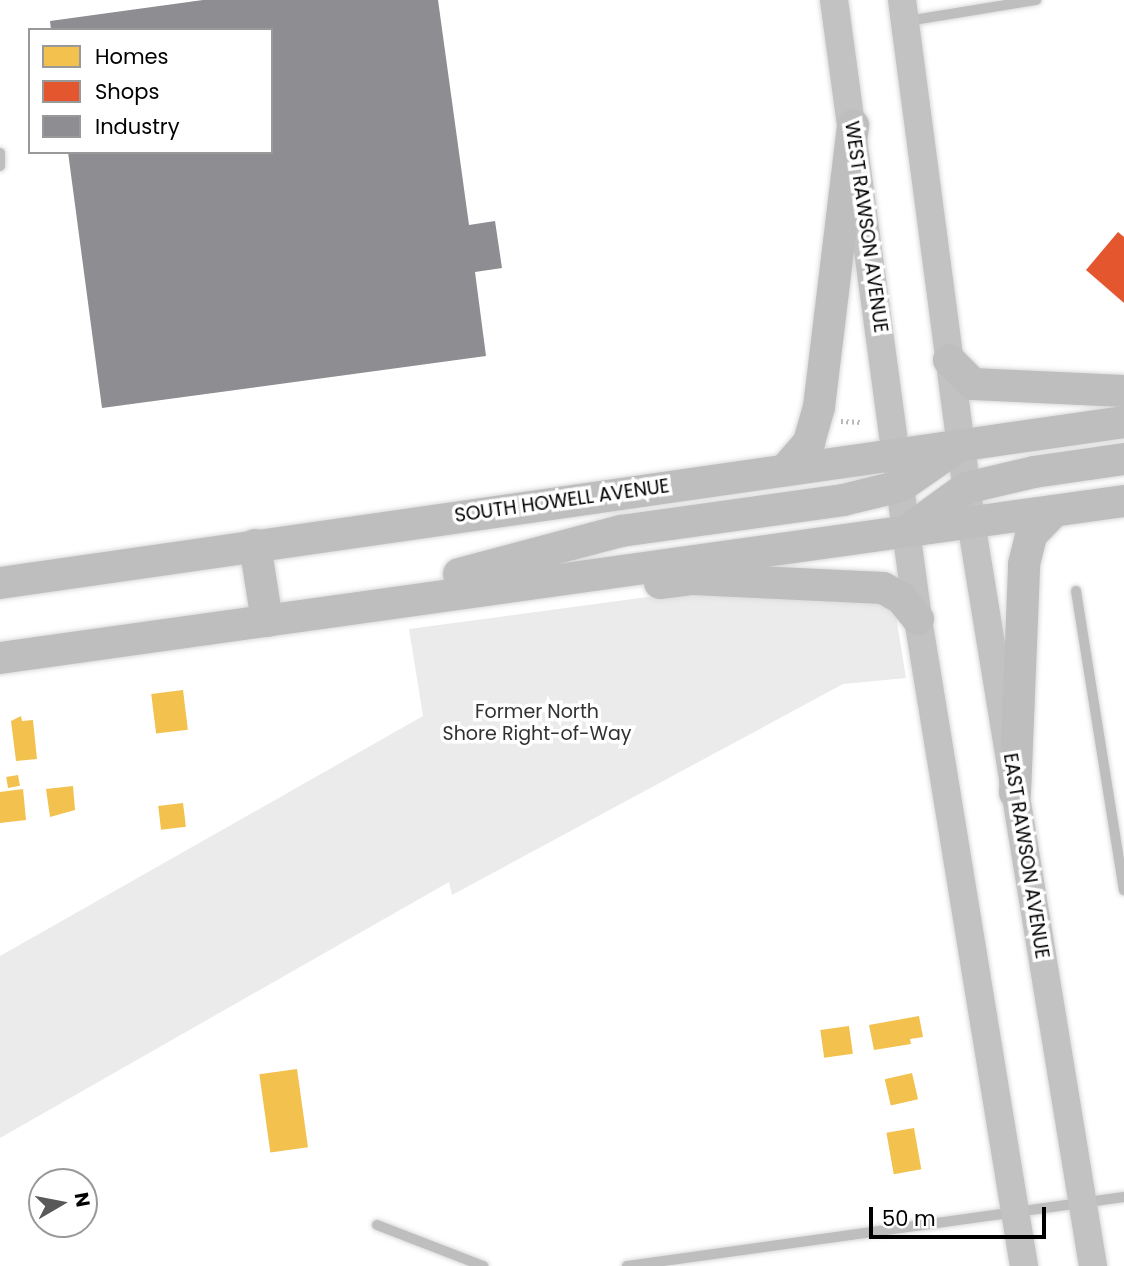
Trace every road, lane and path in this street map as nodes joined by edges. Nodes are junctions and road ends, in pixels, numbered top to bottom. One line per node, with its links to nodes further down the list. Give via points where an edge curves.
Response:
1 (834, 0): 4 (main road, WEST RAWSON AVENUE)
2 (1036, 0): 3 (lane)
3 (904, 11): 7 (main road)
4 (853, 125): 13 (main road, WEST RAWSON AVENUE); 15 (main road, via 819,407 809,442)
5 (0, 153): 6 (lane)
6 (0, 166)
7 (949, 360): 8 (main road, via 973,384); 12 (main road)
8 (1124, 391)
9 (834, 421): 10 (path)
10 (861, 422)
11 (1124, 422): 12 (main road, SOUTH HOWELL AVENUE)
12 (960, 445): 13 (main road, SOUTH HOWELL AVENUE); 16 (main road); 17 (main road, EAST RAWSON AVENUE)
13 (897, 454): 15 (main road, SOUTH HOWELL AVENUE); 16 (main road)
14 (1124, 459): 17 (main road, via 1034,471)
15 (785, 470): 22 (main road, SOUTH HOWELL AVENUE)
16 (901, 486): 21 (main road); 26 (main road, via 843,499 621,531 460,574)
17 (966, 488): 20 (main road, EAST RAWSON AVENUE); 21 (main road)
18 (1124, 501): 19 (main road)
19 (1054, 511): 20 (main road); 30 (main road, via 1031,535 1024,564)
20 (971, 522): 21 (main road); 30 (main road, EAST RAWSON AVENUE)
21 (907, 531): 23 (main road); 27 (main road)
22 (255, 545): 24 (main road, SOUTH HOWELL AVENUE); 28 (main road)
23 (538, 580): 26 (main road); 27 (main road, via 580,593 693,579 855,584 883,588 901,598)
24 (0, 583)
25 (1076, 591): 31 (lane)
26 (389, 602): 28 (main road)
27 (918, 619): 34 (main road)
28 (267, 621): 29 (main road)
29 (0, 658)
30 (1015, 793): 33 (main road, EAST RAWSON AVENUE)
31 (1124, 890)
32 (1124, 1196): 33 (lane)
33 (1083, 1204): 34 (lane); 39 (main road, EAST RAWSON AVENUE)
34 (1016, 1214): 37 (lane); 38 (main road)
35 (377, 1225): 36 (lane)
36 (483, 1266)
37 (626, 1266)
38 (1024, 1266)
39 (1093, 1266)

